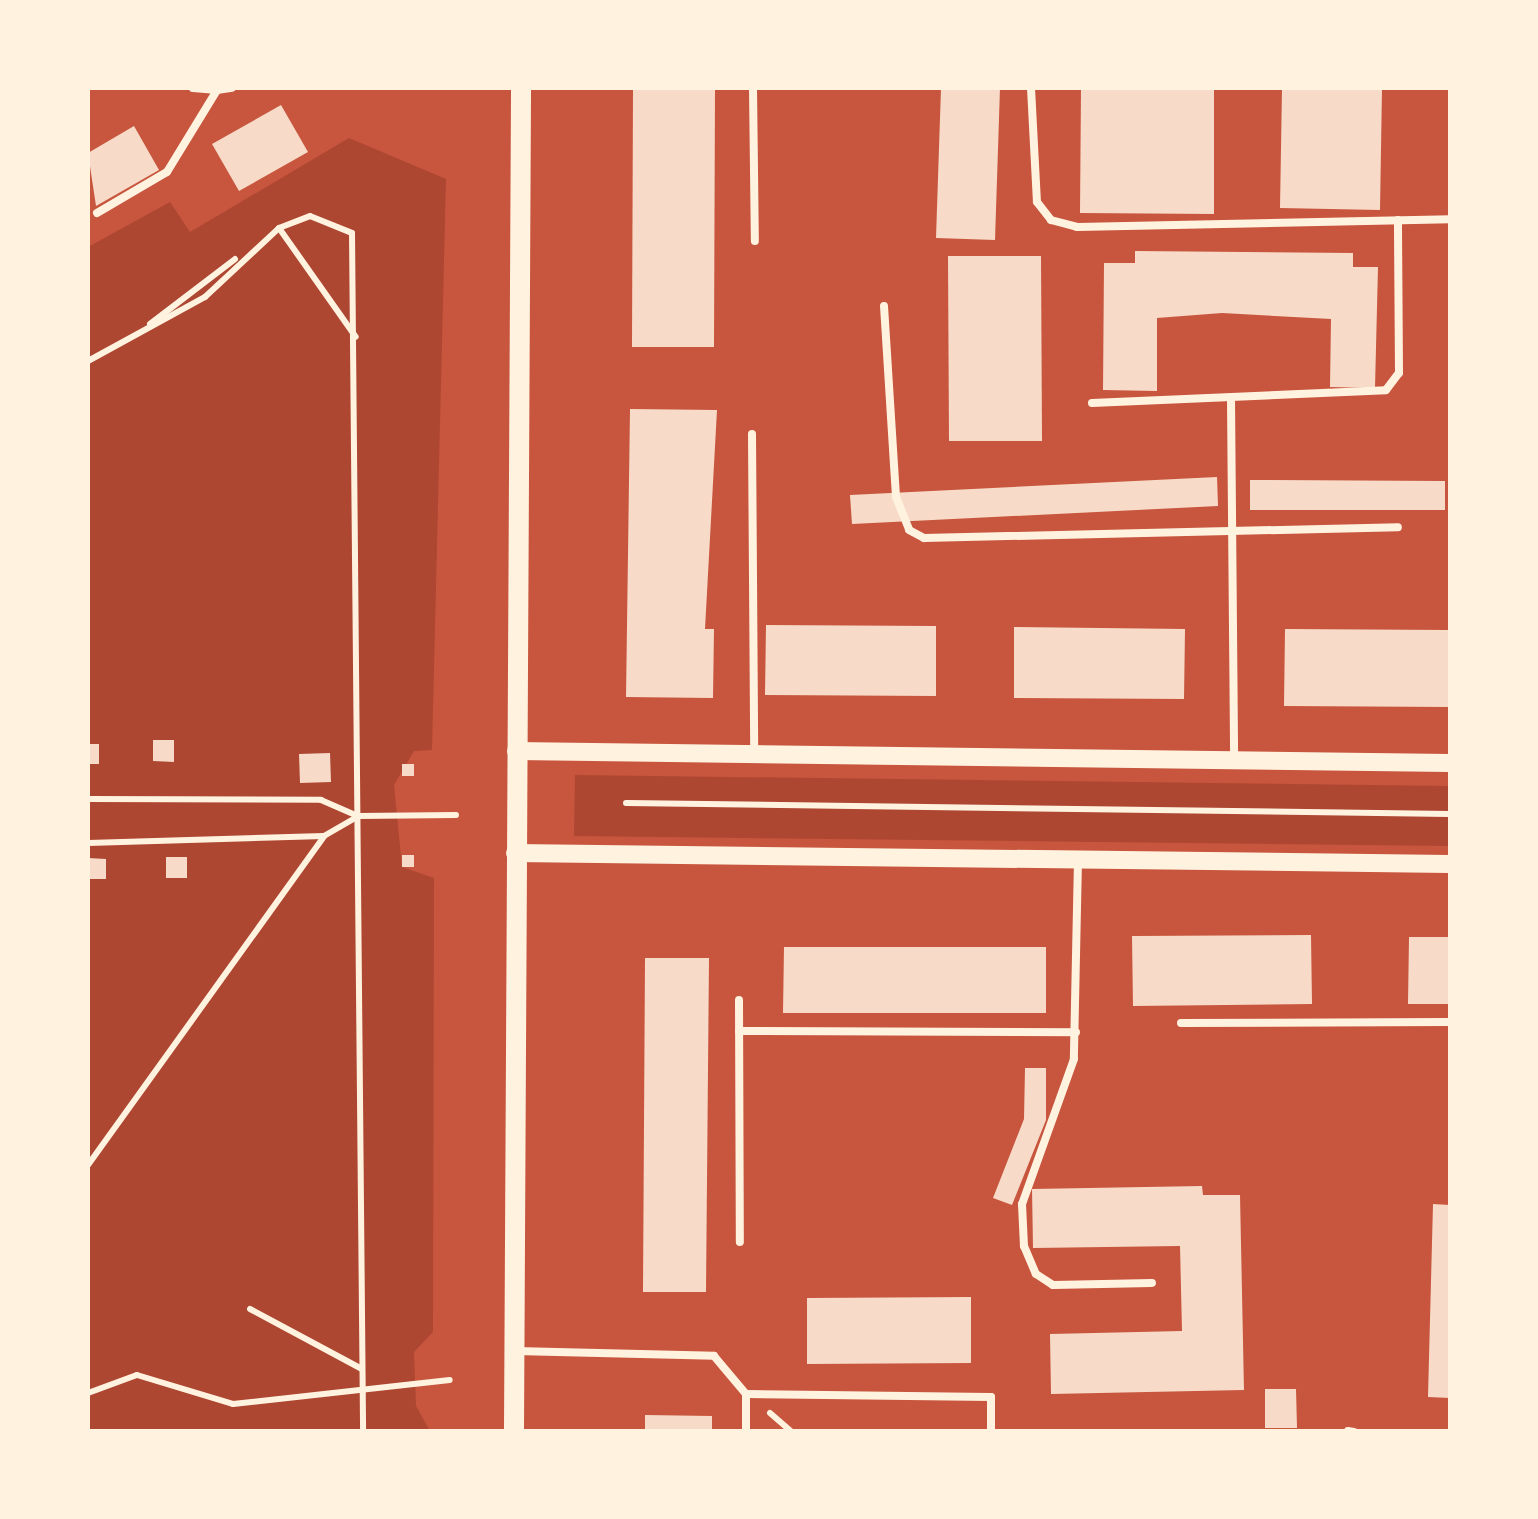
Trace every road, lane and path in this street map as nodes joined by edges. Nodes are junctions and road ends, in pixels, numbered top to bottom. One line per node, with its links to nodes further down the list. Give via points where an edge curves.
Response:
1 (193, 88): 6 (lane)
2 (232, 88): 6 (lane)
3 (521, 88): 22 (main road)
4 (752, 88): 11 (lane)
5 (1031, 88): 9 (lane, via 1037,202 1051,220 1077,227)
6 (217, 90): 7 (lane, via 168,172)
7 (97, 212)
8 (1450, 219): 9 (lane)
9 (1398, 220): 17 (lane, via 1399,373 1386,390)
10 (279, 228): 12 (path); 15 (path); 15 (path, via 310,216 352,232)
11 (755, 241)
12 (240, 255): 14 (path); 14 (path, via 205,298)
13 (884, 306): 21 (lane, via 896,497 909,530 948,541)
14 (143, 330): 16 (path)
15 (356, 338): 30 (path)
16 (88, 361)
17 (1231, 399): 18 (lane); 21 (lane)
18 (1092, 403)
19 (752, 434): 23 (lane)
20 (1398, 526): 21 (lane)
21 (1232, 532): 24 (lane)
22 (516, 751): 23 (street); 33 (main road)
23 (754, 754): 24 (street)
24 (1234, 760): 25 (street)
25 (1450, 763)
26 (88, 799): 30 (path, via 321,800)
27 (626, 803): 28 (path)
28 (1450, 814)
29 (456, 815): 30 (path)
30 (358, 816): 31 (path); 46 (path)
31 (324, 836): 32 (path); 41 (path)
32 (88, 843)
33 (515, 853): 34 (street); 45 (main road)
34 (1078, 860): 35 (street); 40 (lane)
35 (1450, 864)
36 (739, 1000): 39 (lane)
37 (1450, 1022): 38 (lane)
38 (1181, 1023)
39 (739, 1031): 40 (lane); 42 (lane)
40 (1076, 1032): 43 (lane, via 1066,1094 1022,1204 1024,1246 1036,1274 1053,1285)
41 (88, 1165)
42 (740, 1242)
43 (1152, 1283)
44 (250, 1309): 46 (path)
45 (515, 1352): 49 (lane, via 714,1356); 52 (main road)
46 (362, 1369): 50 (path)
47 (450, 1380): 50 (path, via 415,1379)
48 (88, 1393): 50 (path, via 136,1375 233,1404)
49 (746, 1394): 53 (lane); 54 (lane, via 990,1396)
50 (361, 1397): 51 (path)
51 (362, 1432)
52 (514, 1432)
53 (746, 1432)
54 (991, 1432)

